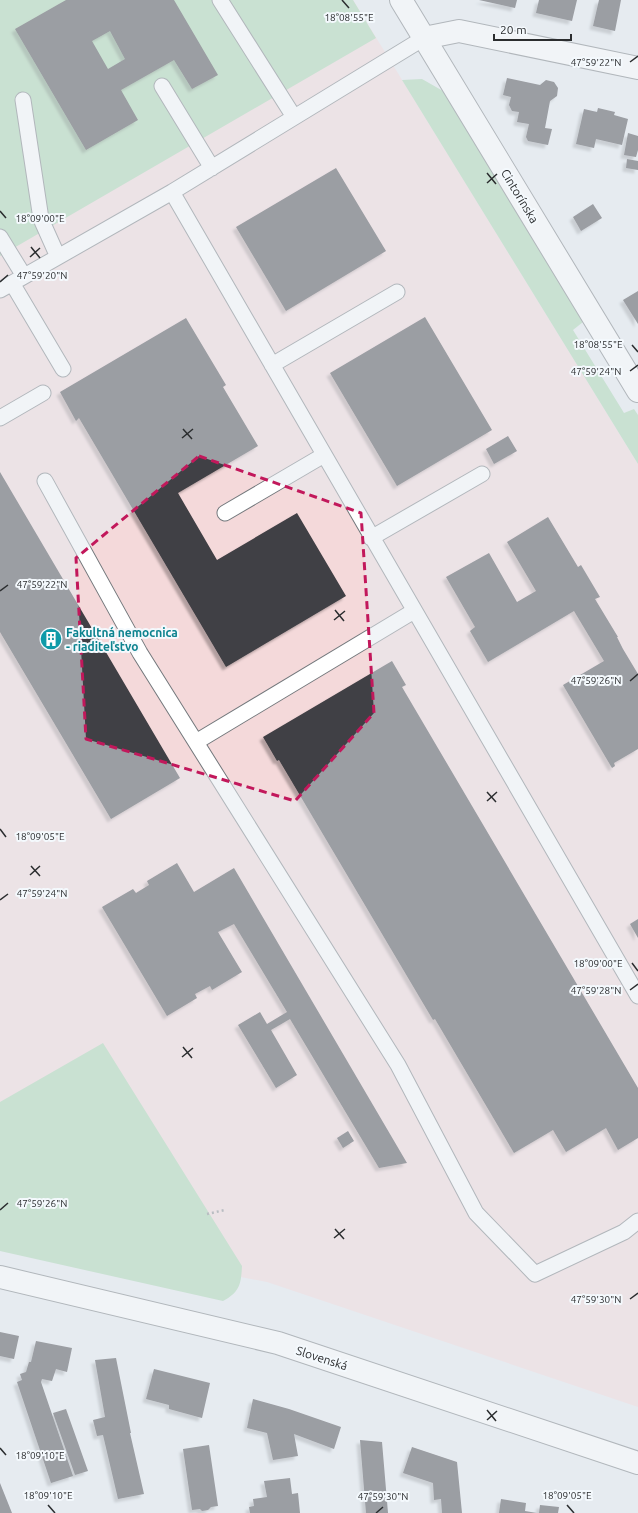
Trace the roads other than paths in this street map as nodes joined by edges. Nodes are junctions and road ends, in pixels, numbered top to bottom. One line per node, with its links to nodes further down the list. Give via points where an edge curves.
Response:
1 (220, 0): 7 (lane)
2 (401, 0): 3 (street, Cintorínska)
3 (424, 38): 4 (street, via 459,31); 7 (lane); 16 (street, Cintorínska)
4 (638, 68)
5 (162, 86): 8 (lane)
6 (24, 100): 11 (lane, via 41,219)
7 (294, 117): 8 (lane)
8 (212, 168): 9 (lane)
9 (172, 192): 11 (lane); 14 (lane)
10 (0, 237): 12 (lane)
11 (58, 257): 12 (lane)
12 (12, 283): 15 (lane)
13 (397, 292): 14 (lane)
14 (272, 365): 19 (lane)
15 (63, 369)
16 (638, 392)
17 (43, 394): 18 (lane)
18 (0, 418)
19 (324, 456): 22 (lane); 23 (lane)
20 (482, 474): 23 (lane)
21 (45, 481): 25 (lane, via 140,653)
22 (225, 513)
23 (371, 538): 24 (lane)
24 (414, 611): 25 (lane); 26 (lane)
25 (196, 742): 27 (lane, via 398,1065 476,1213 535,1274 624,1232)
26 (638, 996)
27 (638, 1221)
28 (0, 1277): 29 (street, Slovenská, via 278,1343)
29 (638, 1463)

